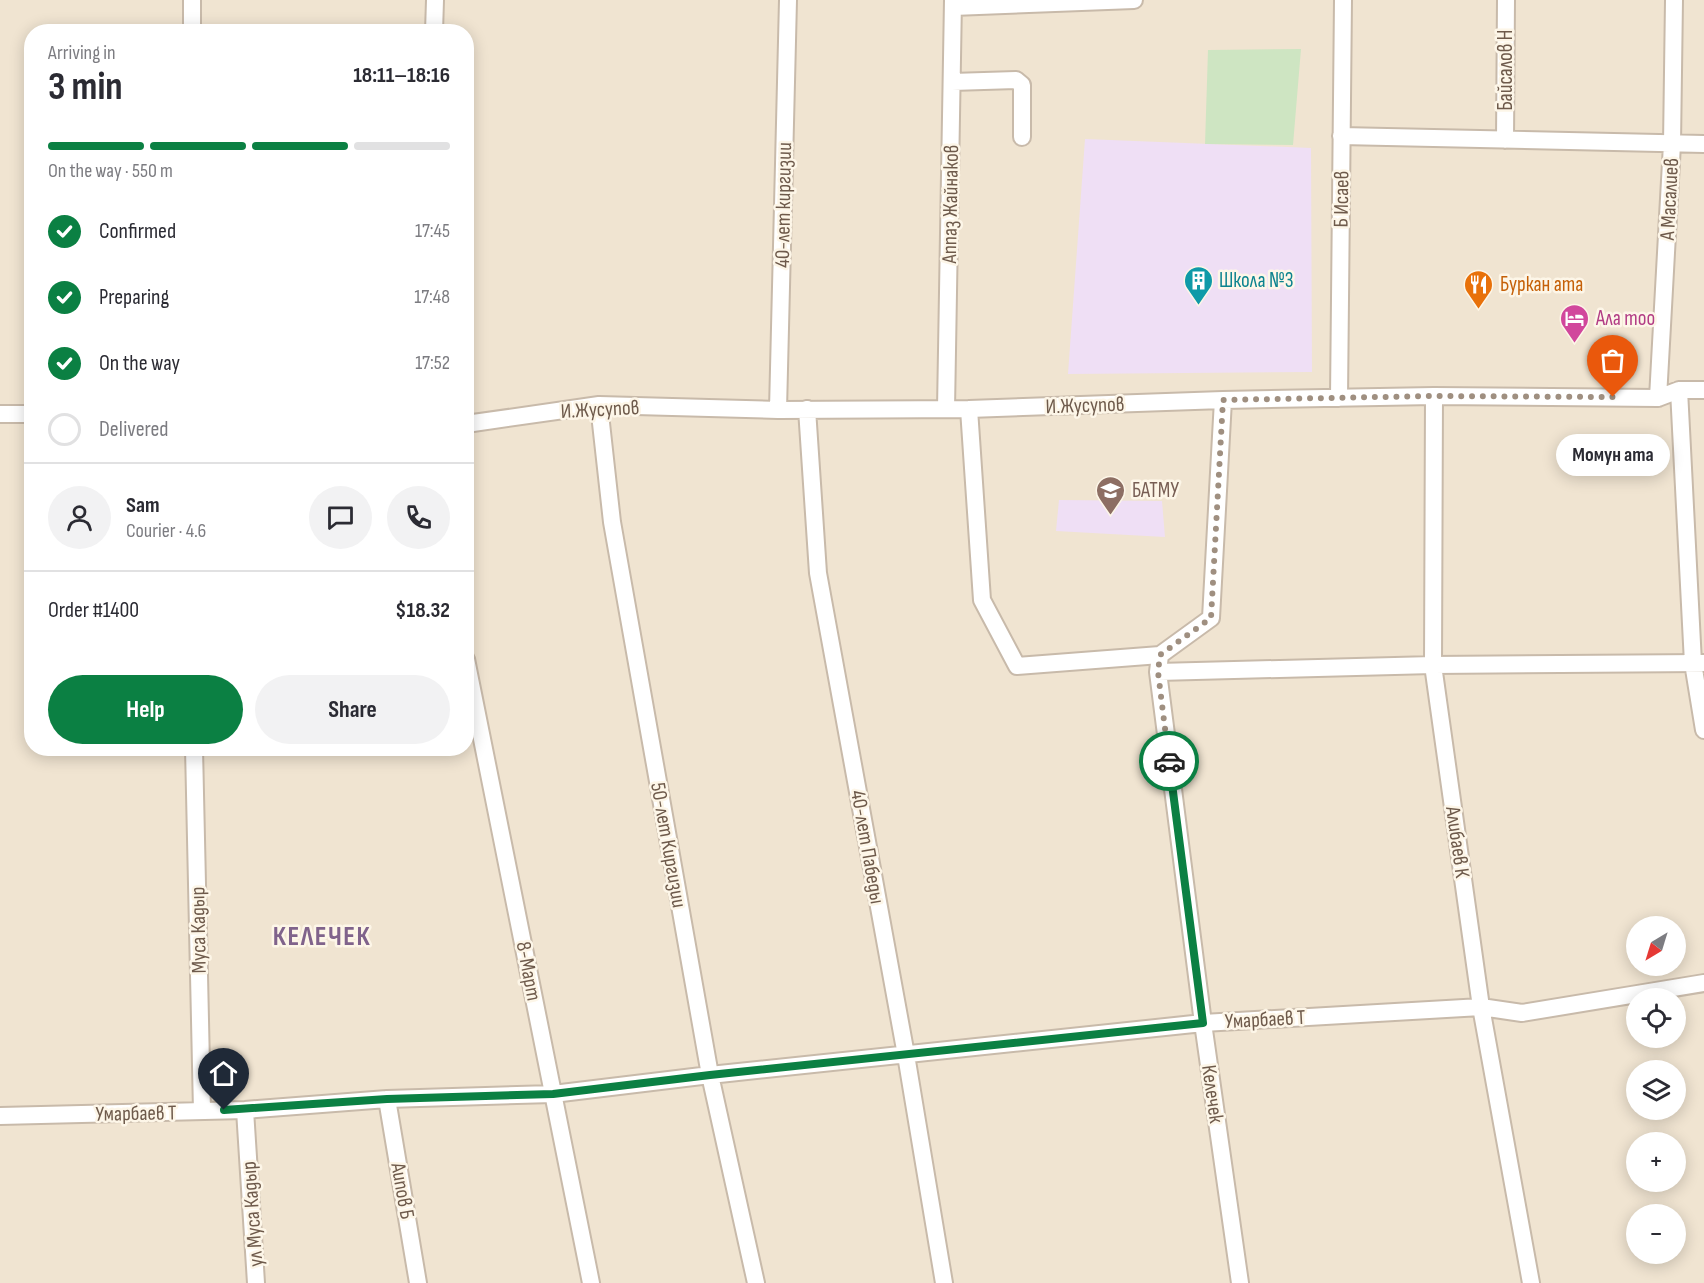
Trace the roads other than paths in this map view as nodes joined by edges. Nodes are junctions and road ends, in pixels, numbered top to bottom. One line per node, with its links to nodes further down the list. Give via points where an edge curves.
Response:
1 (192, 0): 10 (street)
2 (435, 0): 11 (street)
3 (788, 0): 28 (street, 40-лет киргизии)
4 (1134, 0): 8 (street)
5 (1342, 0): 13 (street, Б Исаев)
6 (1506, 0): 15 (street, Байсалов Н)
7 (1674, 0): 16 (street, А Масалиев)
8 (1069, 2): 9 (street)
9 (953, 3): 12 (street, Аппаз Жайнаков)
10 (192, 24)
11 (434, 24)
12 (952, 82): 14 (street, via 1019,82); 26 (street, Аппаз Жайнаков)
13 (1341, 136): 15 (street); 21 (street, Б Исаев)
14 (1022, 137)
15 (1504, 140): 16 (street)
16 (1672, 144): 17 (street); 22 (street, А Масалиев)
17 (1704, 144)
18 (1679, 390): 19 (street, И.Жусупов); 22 (street, И.Жусупов); 33 (street)
19 (1704, 390)
20 (1434, 396): 21 (street, И.Жусупов); 22 (street, И.Жусупов); 34 (street, Алибаев К)
21 (1339, 398): 23 (street, И.Жусупов)
22 (1658, 398)
23 (1223, 400): 27 (street, И.Жусупов); 32 (street, via 1211,618)
24 (599, 405): 28 (street, И.Жусупов); 31 (street, И.Жусупов); 42 (street, 50-лет Киргизии, via 612,522)
25 (807, 409): 26 (street, И.Жусупов); 28 (street, И.Жусупов); 41 (street, 40-лет Пабеды, via 819,573)
26 (946, 409): 27 (street, И.Жусупов)
27 (969, 409): 32 (street, via 982,600 1017,666)
28 (778, 410)
29 (0, 414): 30 (street)
30 (24, 414)
31 (474, 423)
32 (1159, 663): 34 (street); 40 (street, Келечек)
33 (1699, 663): 34 (street); 36 (street)
34 (1432, 665): 39 (street, Алибаев К)
35 (474, 699): 43 (street, 8-Март)
36 (1704, 730)
37 (194, 756): 46 (street, Муса Кадыр)
38 (1704, 983): 39 (street, Умарбаев Т, via 1522,1013)
39 (1481, 1007): 40 (street, Умарбаев Т); 54 (street, Алибаев К)
40 (1203, 1023): 41 (street, Умарбаев Т); 53 (street, Келечек)
41 (906, 1054): 42 (street, Умарбаев Т); 52 (street, 40-лет Пабеды)
42 (710, 1075): 43 (street, Умарбаев Т); 51 (street, 50-лет Киргизии)
43 (553, 1094): 44 (street, Умарбаев Т); 50 (street, 8-Март)
44 (387, 1099): 45 (street, Умарбаев Т); 49 (street, Аипов Б)
45 (245, 1110): 46 (street, Умарбаев Т); 48 (street, ул Муса Кадыр)
46 (202, 1111): 47 (street, Умарбаев Т)
47 (0, 1116)
48 (256, 1283)
49 (418, 1283)
50 (591, 1283)
51 (756, 1283)
52 (944, 1283)
53 (1240, 1283)
54 (1531, 1283)

